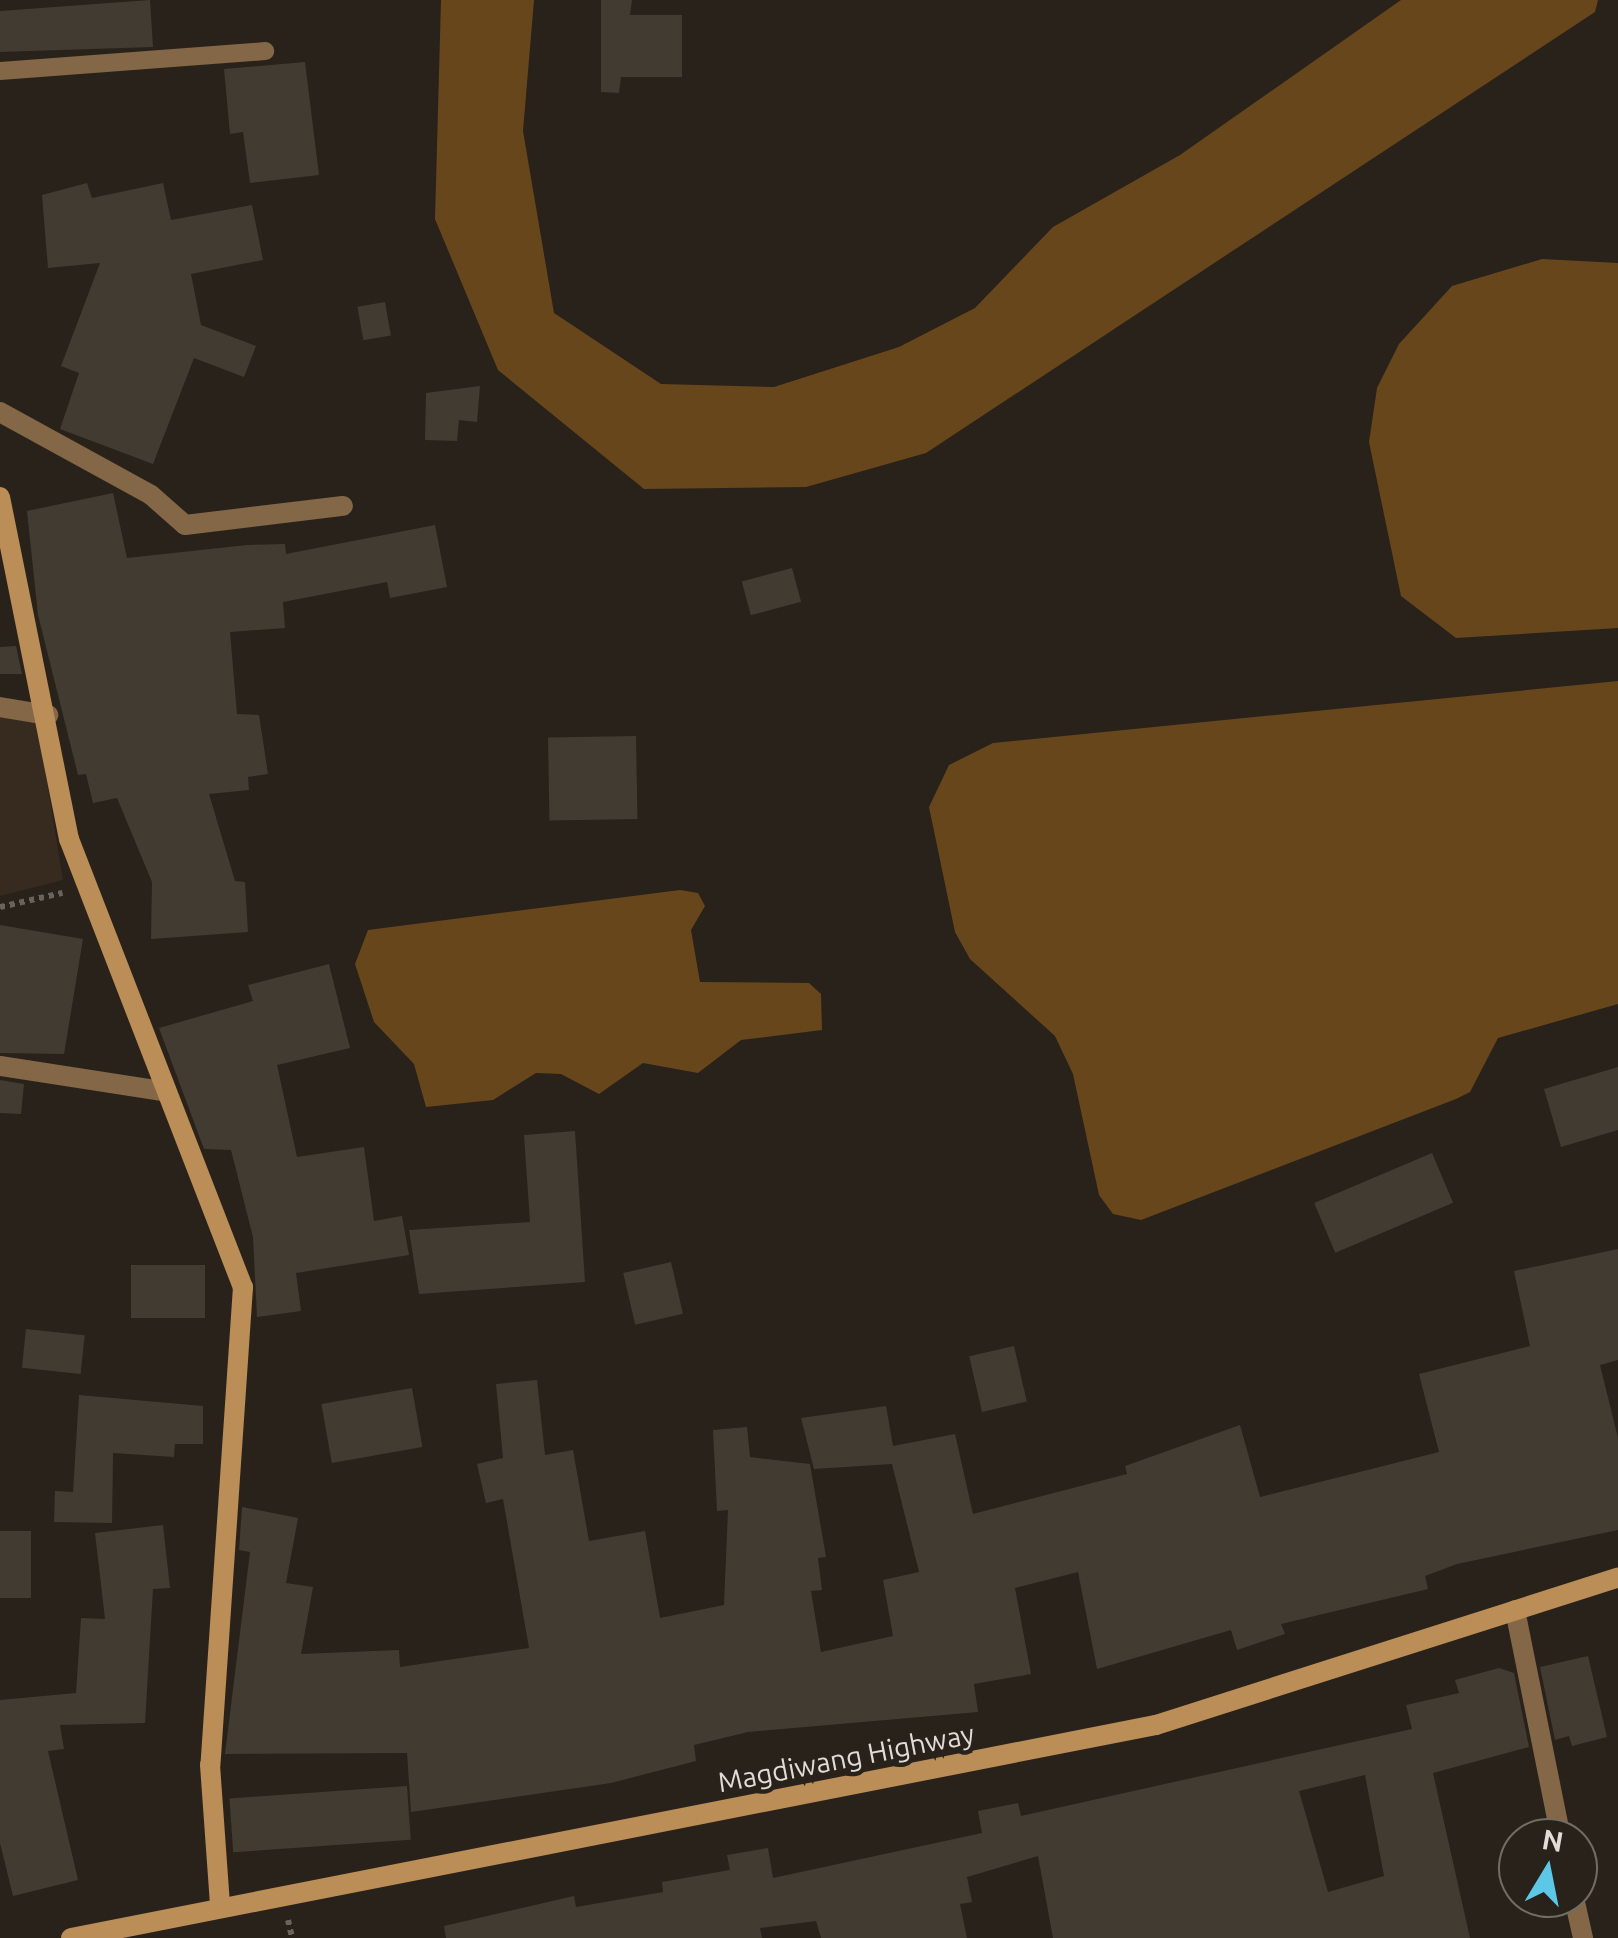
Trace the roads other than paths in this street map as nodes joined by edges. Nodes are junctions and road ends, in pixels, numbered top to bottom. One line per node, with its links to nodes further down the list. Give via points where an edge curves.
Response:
1 (265, 52): 2 (lane)
2 (0, 70)
3 (0, 412): 5 (street, via 151,494 185,525)
4 (0, 497): 7 (main road)
5 (343, 506)
6 (0, 707): 7 (street)
7 (48, 715): 9 (main road, via 86,887)
8 (0, 1066): 9 (street)
9 (162, 1092): 13 (main road, via 244,1287 210,1765)
10 (1618, 1578): 11 (main road, Magdiwang Highway)
11 (1514, 1610): 12 (street); 13 (main road, Magdiwang Highway, via 1156,1725)
12 (1557, 1818)
13 (220, 1905): 14 (main road, Magdiwang Highway)
14 (71, 1938)

